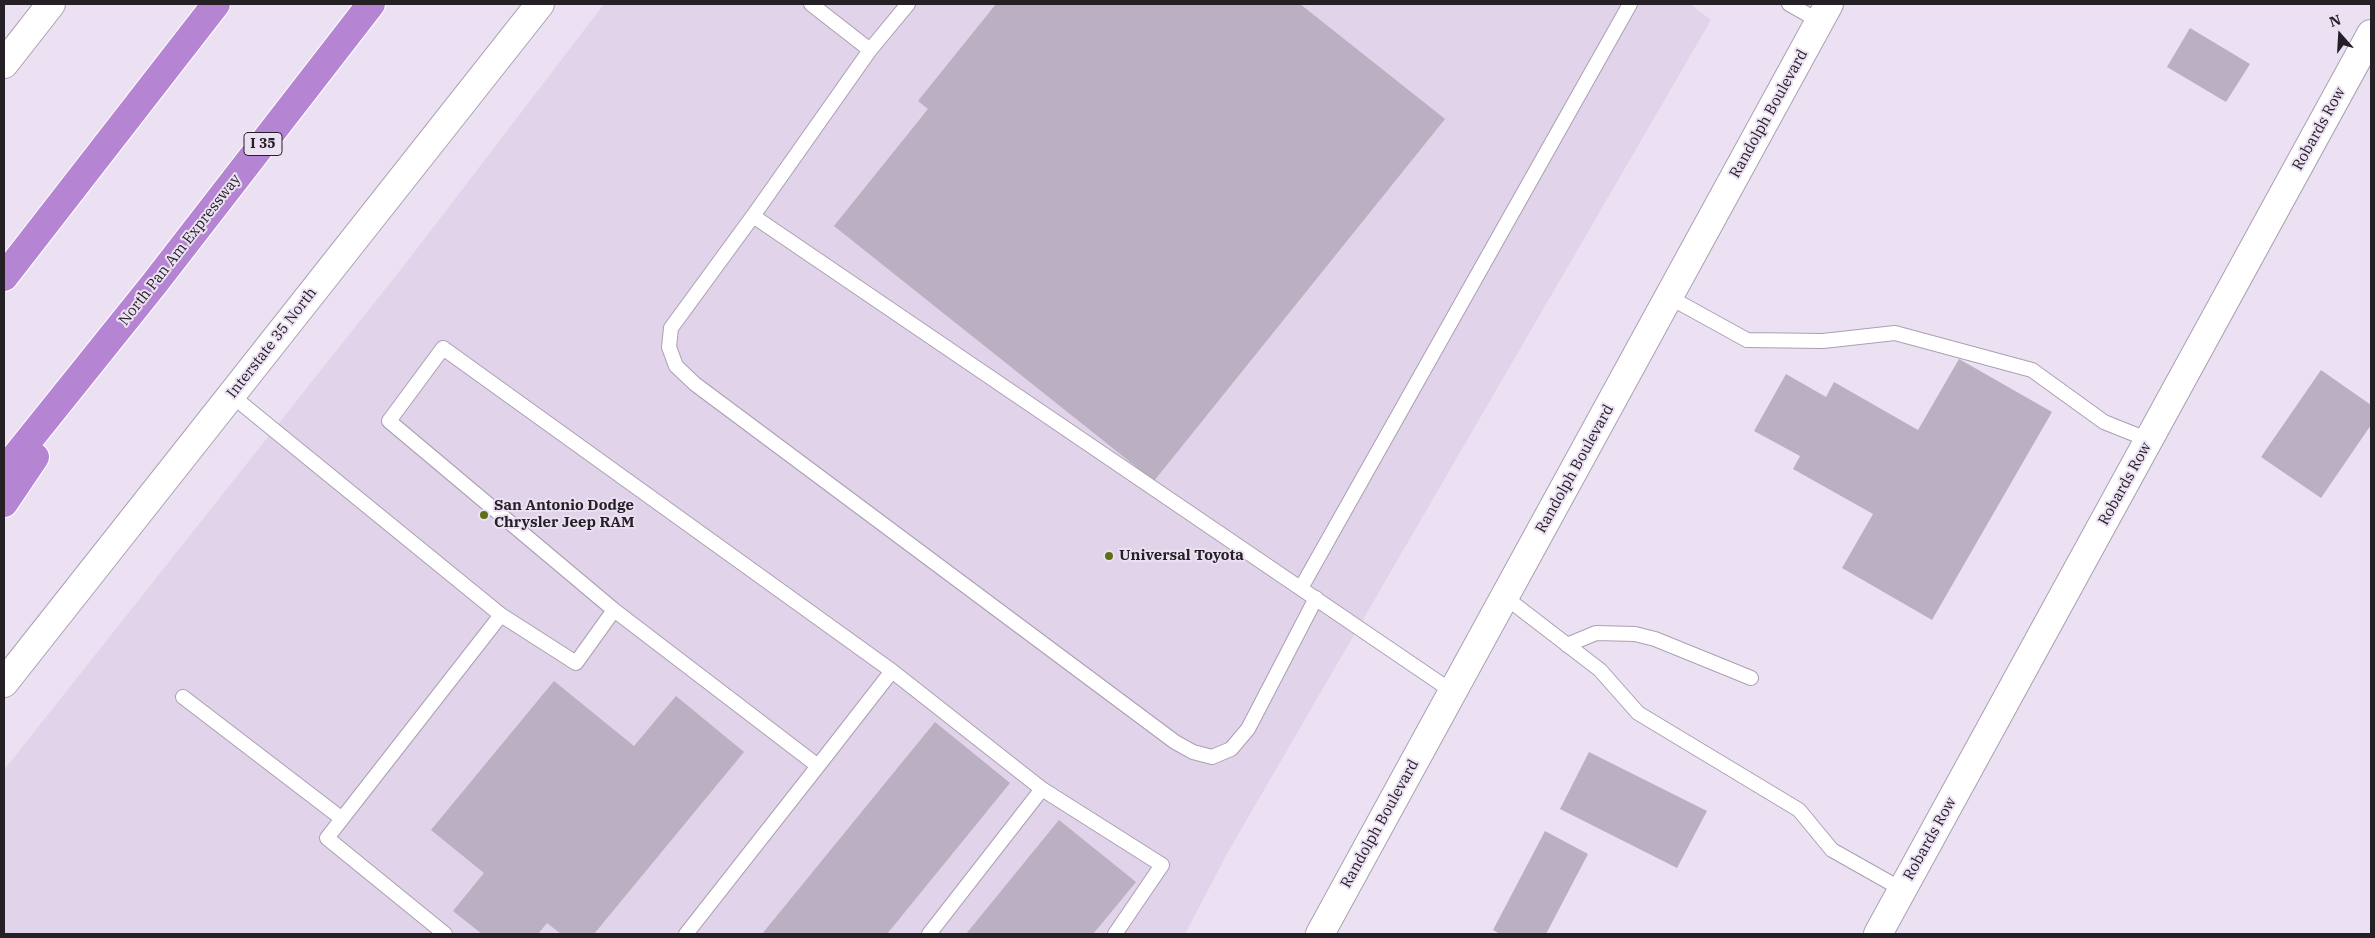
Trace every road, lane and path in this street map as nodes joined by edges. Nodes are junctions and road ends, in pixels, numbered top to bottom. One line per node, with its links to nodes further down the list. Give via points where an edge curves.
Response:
1 (51, 4): 12 (street)
2 (216, 4): 14 (highway)
3 (371, 4): 15 (highway, North Pan Am Expressway / I 35)
4 (540, 4): 17 (street, Interstate 35 North)
5 (811, 4): 11 (lane)
6 (908, 4): 11 (lane)
7 (1630, 4): 21 (lane)
8 (1788, 4): 9 (lane)
9 (1824, 13): 16 (street, Randolph Boulevard)
10 (2371, 34): 18 (street, Robards Row)
11 (870, 50): 13 (lane)
12 (4, 64)
13 (753, 216): 21 (lane); 23 (lane, via 671,328 669,347 676,366 695,384 1175,742 1193,752 1212,757 1231,749 1248,729)
14 (4, 277)
15 (154, 284): 19 (highway, North Pan Am Expressway / I 35); 20 (highway)
16 (1669, 297): 18 (lane, via 1747,340 1823,341 1895,333 2032,370 2104,422); 22 (street, Randolph Boulevard)
17 (231, 395): 25 (lane); 29 (street, Interstate 35 North)
18 (2149, 440): 35 (street, Robards Row)
19 (4, 471)
20 (4, 503)
21 (1301, 588): 23 (lane)
22 (1505, 597): 26 (lane); 30 (street, Randolph Boulevard)
23 (1316, 598): 30 (lane)
24 (614, 610): 25 (lane, via 576,663); 27 (lane, via 390,421 443,348); 32 (lane)
25 (501, 615): 34 (lane)
26 (1567, 645): 28 (lane, via 1596,633 1635,634); 35 (lane, via 1600,670 1638,713 1799,810 1832,850)
27 (892, 671): 32 (lane); 33 (lane)
28 (1751, 678)
29 (4, 682)
30 (1453, 692): 40 (street, Randolph Boulevard)
31 (183, 697): 34 (lane)
32 (818, 766): 37 (lane)
33 (1042, 790): 38 (lane); 39 (lane, via 1162,865)
34 (341, 818): 36 (lane, via 327,838)
35 (1903, 890): 41 (street, Robards Row)
36 (445, 934)
37 (686, 934)
38 (929, 934)
39 (1115, 934)
40 (1320, 934)
41 (1878, 934)

